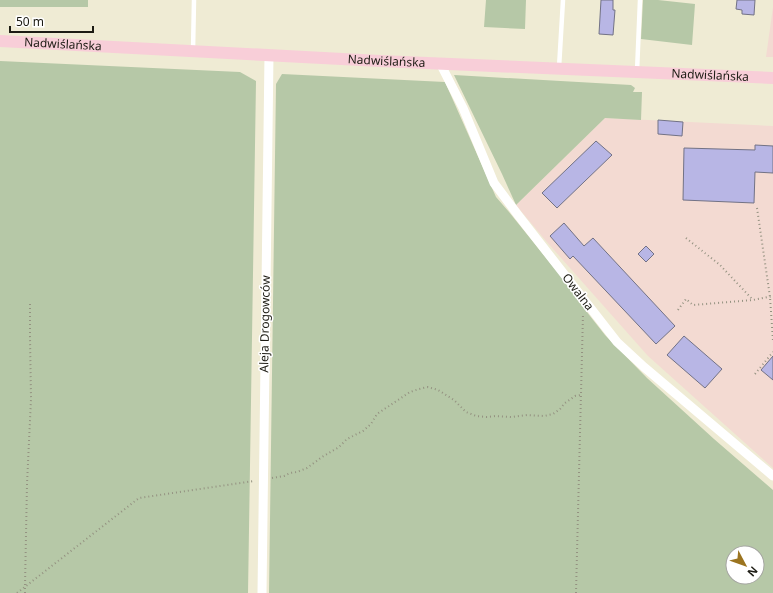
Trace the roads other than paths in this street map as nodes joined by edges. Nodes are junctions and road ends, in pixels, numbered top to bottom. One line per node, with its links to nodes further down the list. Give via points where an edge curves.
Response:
1 (194, 0): 5 (lane)
2 (563, 0): 8 (lane)
3 (640, 0): 9 (lane)
4 (0, 41): 5 (main road, Nadwiślańska)
5 (193, 51): 6 (main road, Nadwiślańska)
6 (269, 55): 7 (main road, Nadwiślańska); 12 (street, Aleja Drogowców)
7 (440, 63): 8 (main road, Nadwiślańska); 11 (street, Owalna, via 463,108 494,182 617,342)
8 (559, 68): 9 (main road, Nadwiślańska)
9 (637, 72): 10 (main road, Nadwiślańska)
10 (773, 78)
11 (773, 476)
12 (262, 593)

